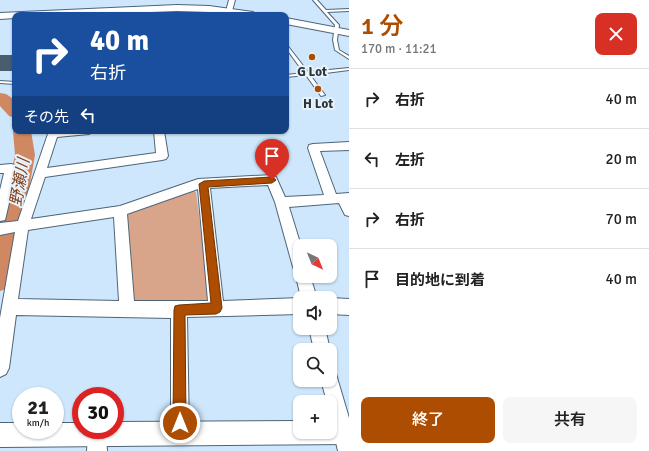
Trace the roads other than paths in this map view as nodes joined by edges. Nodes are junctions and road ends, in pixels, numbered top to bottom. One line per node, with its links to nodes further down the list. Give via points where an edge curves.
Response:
1 (232, 0): 4 (street)
2 (315, 0): 5 (lane)
3 (349, 10): 5 (lane)
4 (229, 11): 6 (street, via 177,8); 7 (street)
5 (325, 11): 11 (lane, via 337,25)
6 (119, 12)
7 (235, 12)
8 (12, 15): 9 (street)
9 (0, 16)
10 (289, 22): 11 (street)
11 (336, 30): 12 (street); 14 (lane, via 337,50)
12 (349, 32)
13 (289, 50): 16 (lane)
14 (349, 58)
15 (349, 69): 16 (lane)
16 (306, 74): 17 (lane); 20 (lane)
17 (289, 76)
18 (0, 82): 19 (lane)
19 (12, 83)
20 (323, 95)
21 (52, 134): 25 (street)
22 (159, 134): 25 (street, via 162,156)
23 (349, 146): 27 (street, via 313,148)
24 (0, 168): 31 (street, via 11,168)
25 (40, 173): 32 (street)
26 (204, 184): 28 (street, via 272,180); 29 (street); 38 (street)
27 (341, 198): 28 (street); 30 (street)
28 (280, 202): 33 (street)
29 (120, 211): 32 (street); 39 (street)
30 (349, 211)
31 (0, 216)
32 (10, 228): 37 (street)
33 (293, 244)
34 (293, 306): 38 (street)
35 (337, 306): 36 (street)
36 (349, 306)
37 (11, 308): 39 (street); 41 (street)
38 (216, 308): 40 (street)
39 (126, 309): 40 (street)
40 (179, 310): 43 (street)
41 (0, 368)
42 (332, 387): 45 (street)
43 (180, 433): 45 (street); 46 (street)
44 (0, 435): 46 (street)
45 (346, 438)
46 (97, 443)

